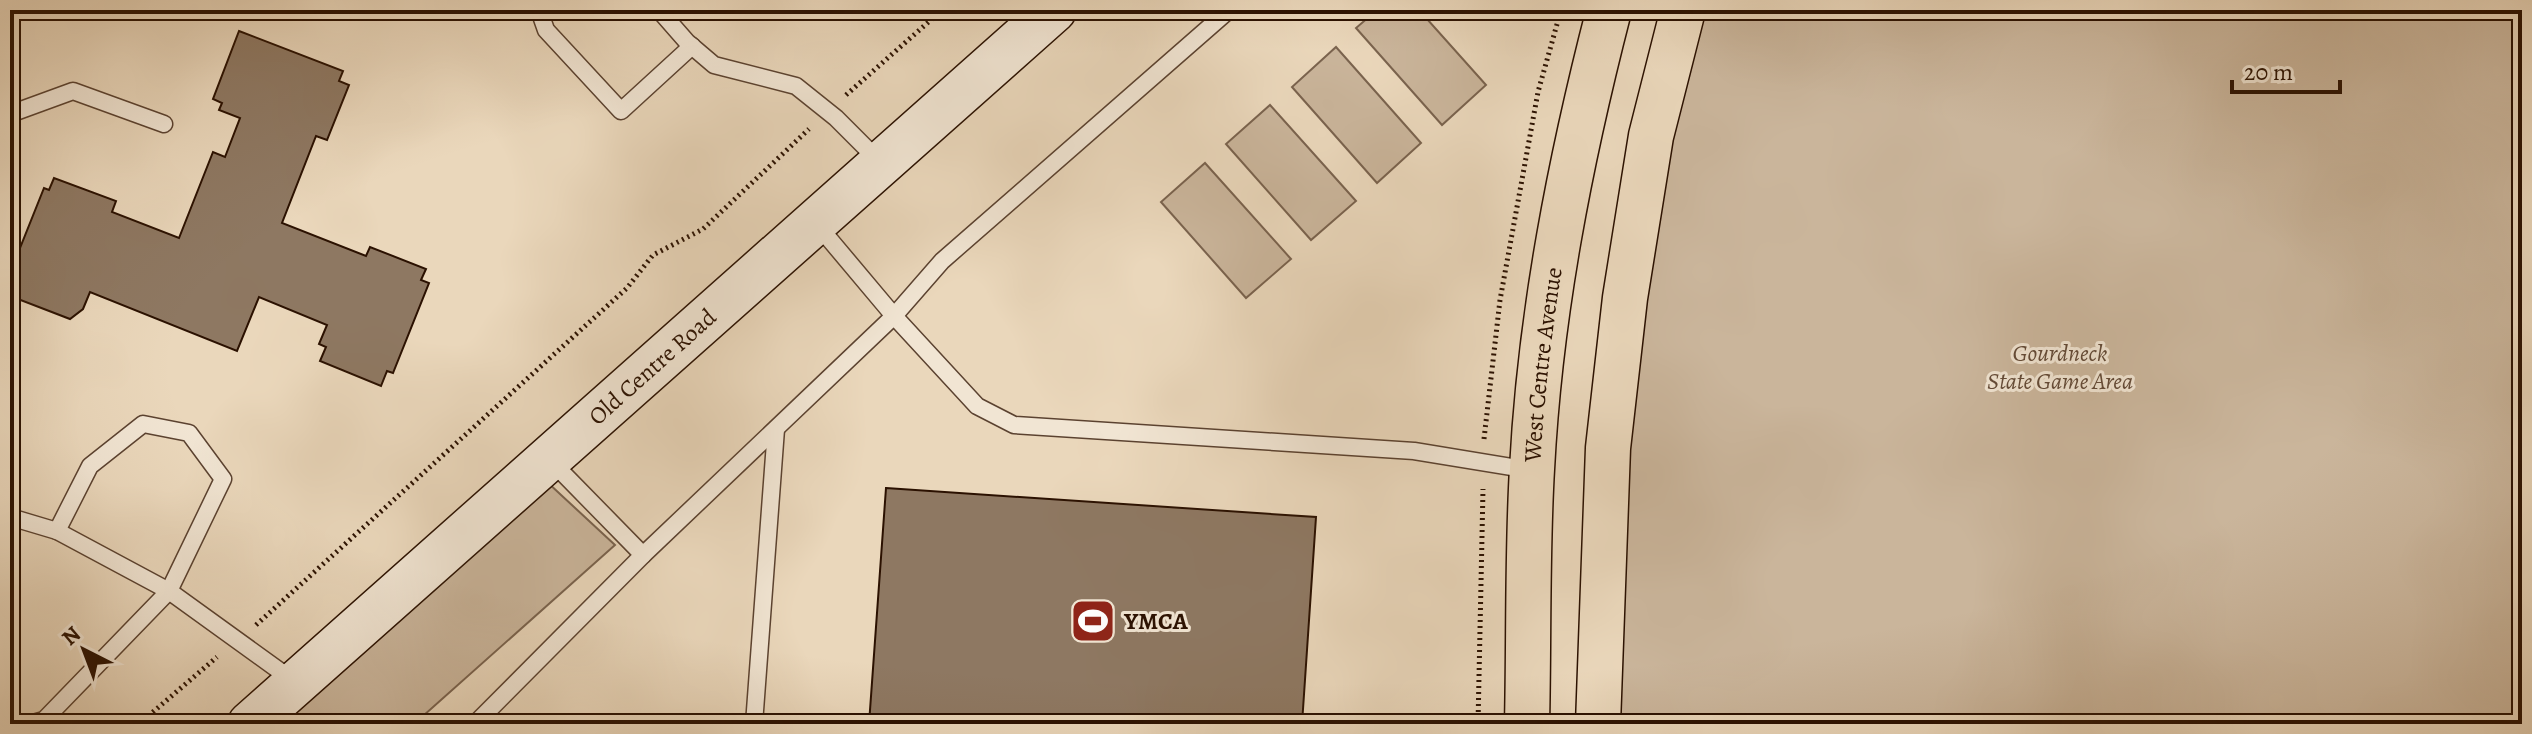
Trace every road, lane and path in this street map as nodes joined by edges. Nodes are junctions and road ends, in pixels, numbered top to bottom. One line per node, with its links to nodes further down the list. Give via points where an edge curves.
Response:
1 (539, 10): 8 (lane, via 546,30 621,111)
2 (659, 10): 8 (lane)
3 (942, 10): 9 (path)
4 (1054, 10): 12 (street, Old Centre Road)
5 (1229, 10): 14 (lane, via 942,261)
6 (1609, 10): 17 (main road, West Centre Avenue, via 1550,282)
7 (1683, 10): 30 (main road, via 1651,136 1621,328 1608,448)
8 (692, 46): 9 (lane, via 714,65 796,86)
9 (828, 111): 12 (lane); 22 (path, via 703,229 653,255 627,288)
10 (10, 114): 11 (lane, via 73,91)
11 (164, 124)
12 (881, 164): 13 (street, Old Centre Road)
13 (815, 222): 14 (lane); 16 (street, Old Centre Road)
14 (894, 316): 15 (lane); 17 (lane, via 977,406 1014,425 1414,451)
15 (776, 429): 20 (lane); 28 (lane)
16 (548, 458): 20 (lane); 23 (street, Old Centre Road)
17 (1532, 471): 29 (main road, West Centre Avenue)
18 (10, 517): 19 (lane)
19 (57, 531): 21 (lane); 21 (lane, via 90,466 143,424 189,433 223,479)
20 (643, 555): 27 (lane)
21 (169, 591): 22 (lane); 24 (lane, via 44,720)
22 (237, 640): 23 (lane); 25 (path)
23 (296, 683): 26 (street, Old Centre Road)
24 (30, 724)
25 (139, 724)
26 (250, 724)
27 (475, 724)
28 (754, 724)
29 (1527, 724)
30 (1598, 724)

